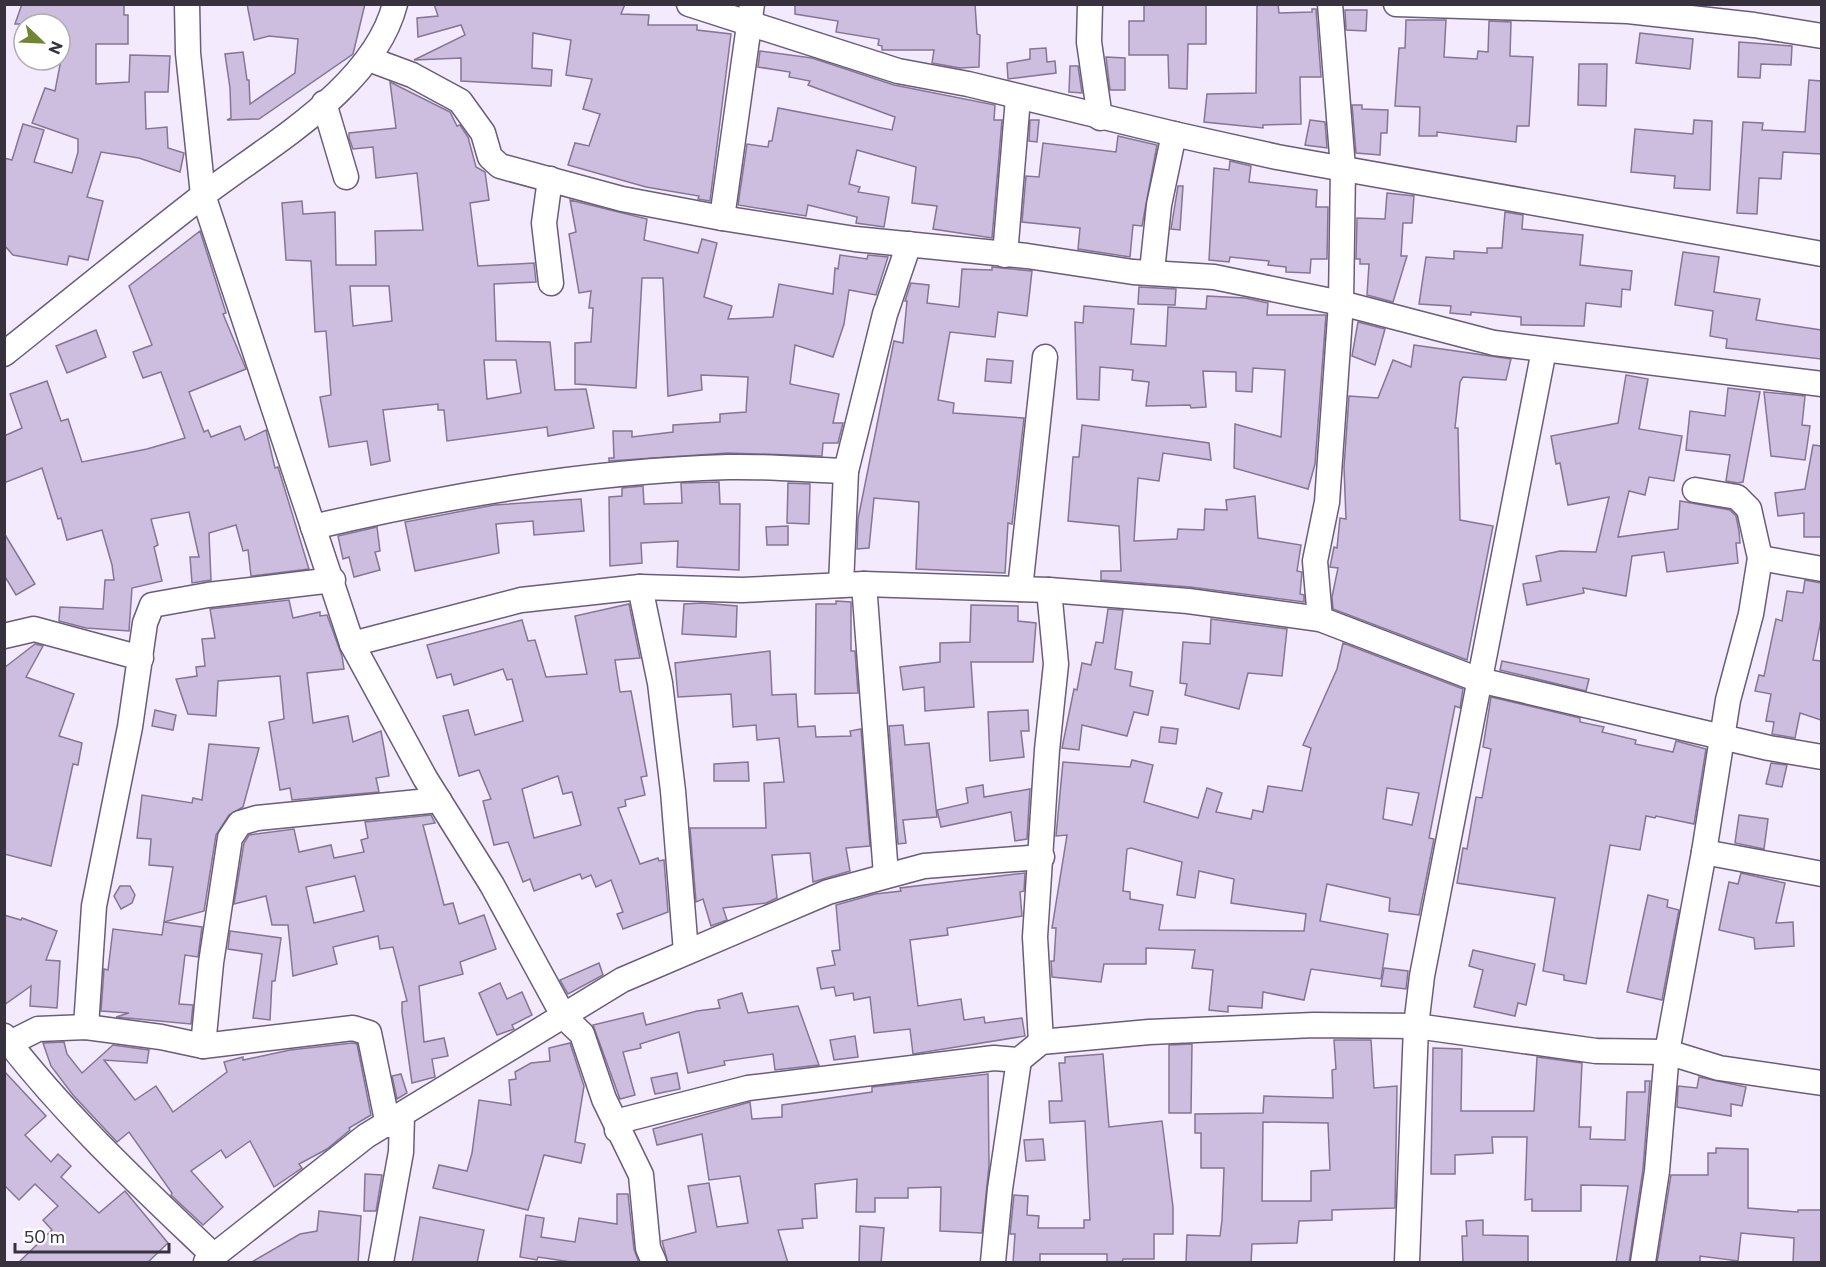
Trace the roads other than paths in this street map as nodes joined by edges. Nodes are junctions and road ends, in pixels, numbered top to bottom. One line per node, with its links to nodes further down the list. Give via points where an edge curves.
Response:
1 (187, 4): 17 (street, via 188,53)
2 (395, 4): 9 (street, via 390,25)
3 (689, 4): 7 (street)
4 (1090, 4): 12 (street, via 1089,42)
5 (1330, 4): 14 (street)
6 (1396, 4): 8 (street, via 1628,10)
7 (751, 15): 10 (street, via 898,71); 18 (street)
8 (1821, 36)
9 (369, 60): 11 (street); 16 (street, via 412,75 460,101 483,133 490,157 500,166)
10 (1018, 98): 12 (street); 21 (street)
11 (324, 103): 15 (street); 17 (street, via 299,126)
12 (1100, 118): 13 (street)
13 (1174, 134): 14 (street); 22 (street, via 1159,205)
14 (1343, 168): 20 (street); 24 (street)
15 (346, 177)
16 (550, 179): 18 (street, via 622,199); 23 (street, via 544,223)
17 (203, 195): 26 (street); 31 (street)
18 (722, 219): 19 (street)
19 (909, 244): 21 (street); 29 (street, via 885,314)
20 (1821, 254)
21 (1005, 255): 22 (street, via 1133,272)
22 (1152, 271): 24 (street, via 1214,277)
23 (550, 283)
24 (1341, 303): 25 (street, via 1494,343); 39 (street, via 1327,502 1315,561)
25 (1544, 350): 28 (street); 43 (street)
26 (4, 354)
27 (1045, 357): 37 (street)
28 (1821, 384)
29 (846, 471): 31 (street, via 730,467 636,472 470,495); 35 (street)
30 (1695, 490): 32 (street, via 1737,497 1749,509)
31 (313, 527): 34 (street)
32 (1760, 558): 33 (street); 44 (street)
33 (1821, 569)
34 (333, 580): 41 (street); 42 (street, via 152,605 145,623)
35 (852, 584): 36 (street, via 742,590); 37 (street); 50 (street)
36 (640, 587): 41 (street, via 521,600); 51 (street, via 660,683)
37 (1020, 589): 38 (street)
38 (1049, 590): 39 (street, via 1188,601); 48 (street, via 1056,664)
39 (1320, 619): 43 (street)
40 (4, 636): 42 (street, via 34,629)
41 (352, 644): 46 (street)
42 (141, 658): 54 (street, via 94,906)
43 (1479, 680): 44 (street); 53 (street, via 1422,976)
44 (1723, 736): 45 (street); 47 (street)
45 (1821, 757)
46 (439, 800): 52 (street, via 492,885); 57 (street, via 257,818 240,823 230,838)
47 (1704, 852): 49 (street); 58 (street)
48 (1042, 857): 50 (street, via 924,866); 56 (street, via 1035,938)
49 (1821, 874)
50 (886, 875): 51 (street, via 828,892)
51 (686, 952): 52 (street, via 622,980)
52 (564, 1017): 61 (street); 62 (street, via 582,1034)
53 (1416, 1026): 56 (street, via 1185,1030); 58 (street, via 1596,1052); 67 (street)
54 (86, 1027): 55 (street, via 38,1029); 57 (street)
55 (7, 1040): 63 (street, via 61,1103)
56 (1041, 1042): 59 (street)
57 (203, 1046): 61 (street, via 352,1028 369,1032)
58 (1667, 1052): 60 (street, via 1719,1068); 68 (street, via 1657,1171)
59 (1019, 1060): 62 (street, via 994,1058 747,1088 623,1120); 66 (street)
60 (1821, 1083)
61 (395, 1120): 63 (street, via 366,1136); 64 (street, via 401,1152)
62 (617, 1130): 65 (street, via 641,1175 648,1248)
63 (210, 1259)
64 (381, 1263)
65 (654, 1263)
66 (993, 1263)
67 (1407, 1263)
68 (1643, 1263)

